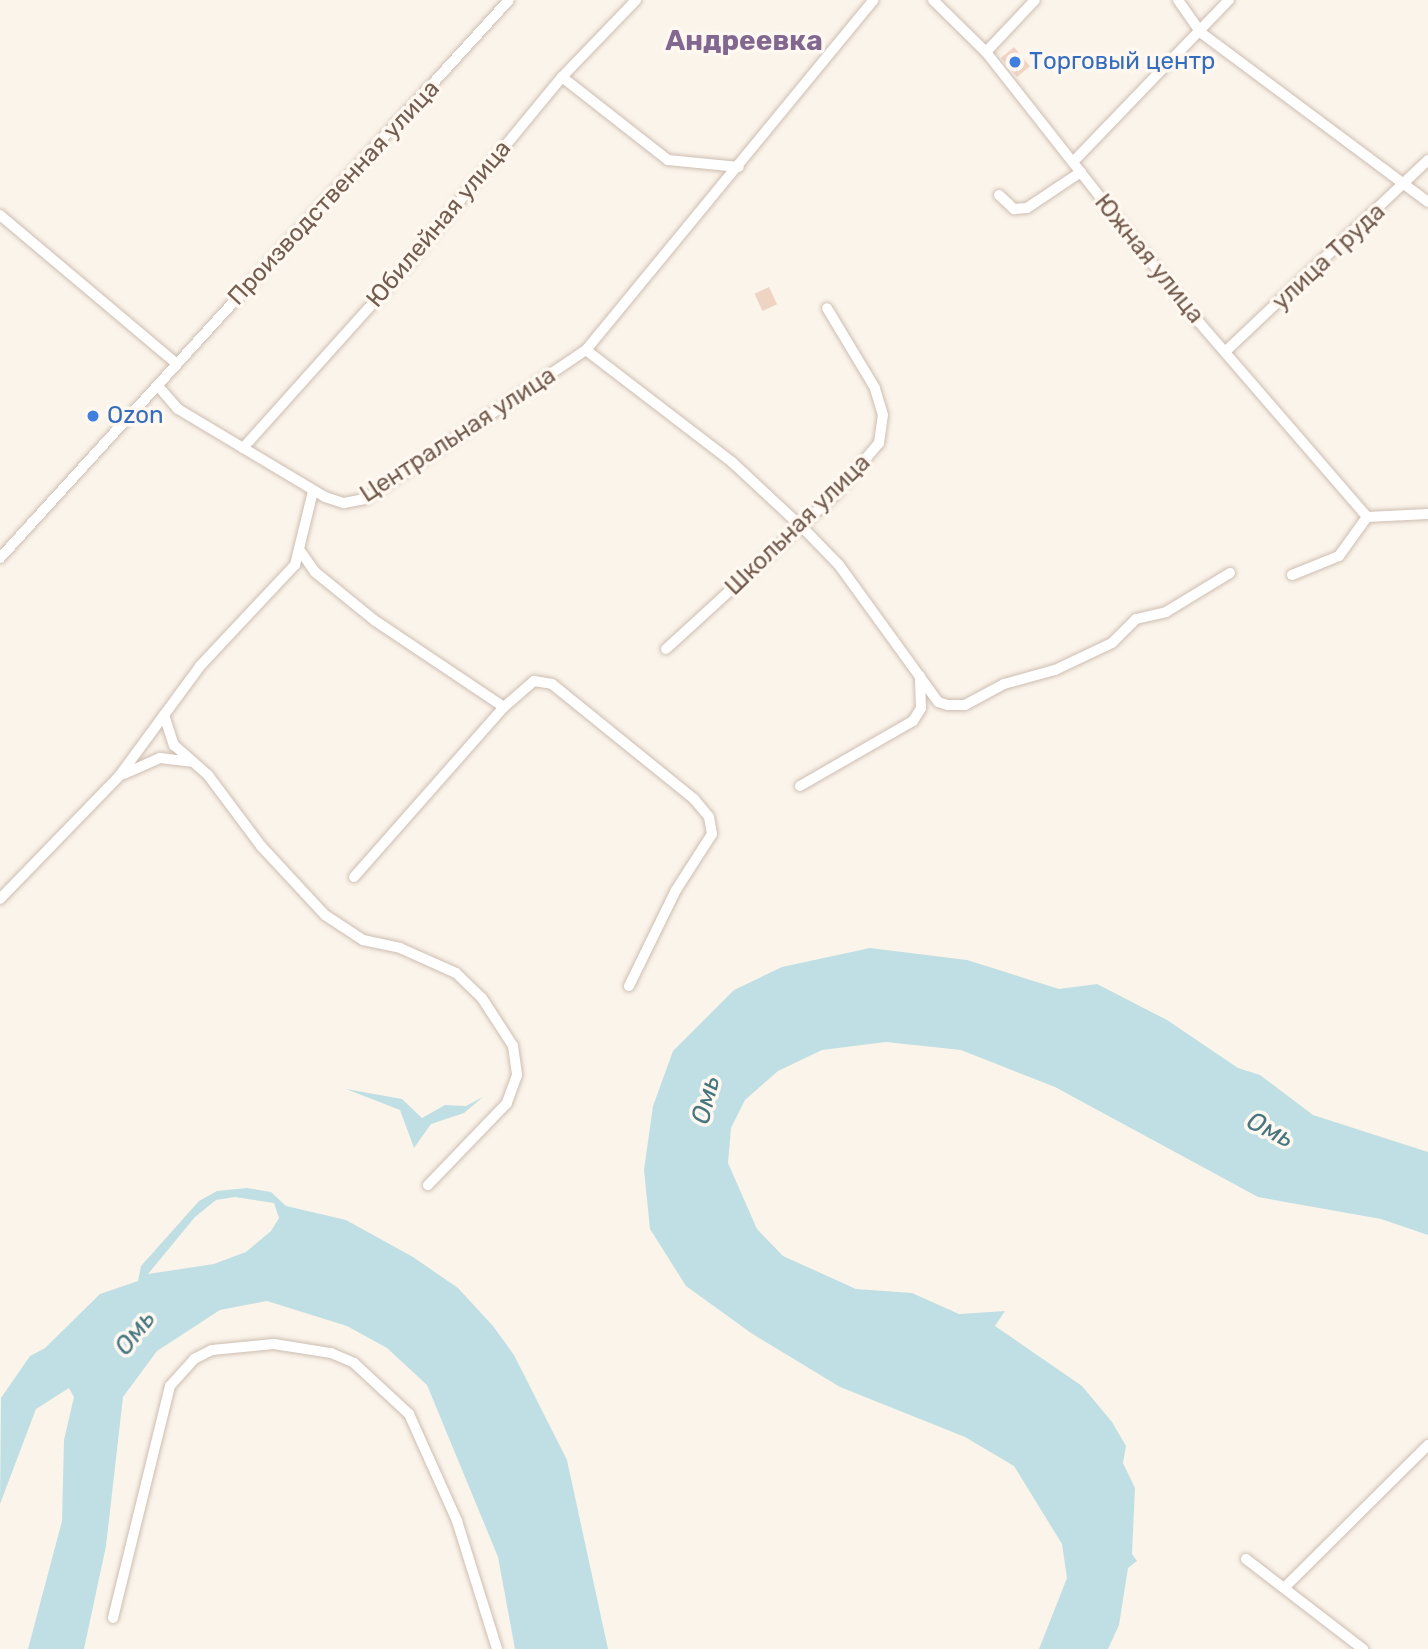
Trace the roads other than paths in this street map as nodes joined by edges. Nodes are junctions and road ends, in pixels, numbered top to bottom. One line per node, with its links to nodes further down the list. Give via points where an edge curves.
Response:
1 (509, 0): 22 (street, Производственная улица)
2 (636, 0): 10 (street, Юбилейная улица)
3 (873, 0): 13 (street, Центральная улица)
4 (933, 0): 9 (street, Южная улица)
5 (1035, 0): 9 (street)
6 (1178, 0): 8 (street)
7 (1229, 0): 8 (street)
8 (1200, 32): 12 (street); 15 (street)
9 (986, 52): 12 (street, Южная улица)
10 (562, 77): 13 (street, via 668,160); 24 (street, Юбилейная улица, via 387,288)
11 (1428, 160): 15 (street, улица Труда)
12 (1073, 162): 14 (street, Южная улица)
13 (739, 167): 20 (street, Центральная улица)
14 (1081, 172): 16 (street, via 1027,208 1014,209); 21 (street, Южная улица)
15 (1406, 185): 17 (street); 21 (street, улица Труда)
16 (999, 195)
17 (1428, 202)
18 (0, 215): 22 (street)
19 (827, 308): 28 (street, Школьная улица, via 875,388 882,433 861,470)
20 (586, 350): 25 (street, Центральная улица, via 365,499 344,503); 28 (street, via 732,462)
21 (1226, 351): 27 (street, Южная улица)
22 (177, 364): 23 (street, Производственная улица)
23 (158, 386): 24 (street, Центральная улица, via 178,409); 30 (street, Производственная улица)
24 (243, 448): 25 (street, Центральная улица)
25 (313, 491): 29 (street)
26 (1428, 514): 27 (street)
27 (1367, 517): 32 (street, via 1339,556)
28 (800, 527): 33 (street, Школьная улица); 34 (street, via 839,565)
29 (302, 552): 35 (street, via 315,572 374,620); 36 (street)
30 (0, 558)
31 (1230, 573): 34 (street, via 1166,612 1136,619 1112,643 1055,670 1004,684 965,705 938,702)
32 (1292, 575)
33 (666, 649)
34 (920, 675): 39 (street, via 921,708 913,721)
35 (504, 707): 40 (street, via 497,720 451,761); 42 (street, via 534,681 552,684 694,799 709,817 712,834 676,890)
36 (164, 715): 37 (street, via 170,739); 38 (street)
37 (196, 763): 38 (street, via 160,758); 43 (street, via 261,845 326,915 363,940 400,948 456,972 482,998 513,1046 517,1075 507,1103)
38 (120, 775): 41 (street)
39 (800, 786)
40 (354, 877)
41 (0, 899)
42 (629, 986)
43 (428, 1185)
44 (1428, 1445): 46 (street)
45 (1246, 1559): 46 (street)
46 (1284, 1588): 49 (street)
47 (113, 1618): 48 (street, via 170,1386 194,1359 212,1350 274,1344 331,1353 354,1363 409,1414 457,1521)
48 (497, 1649)
49 (1363, 1649)

